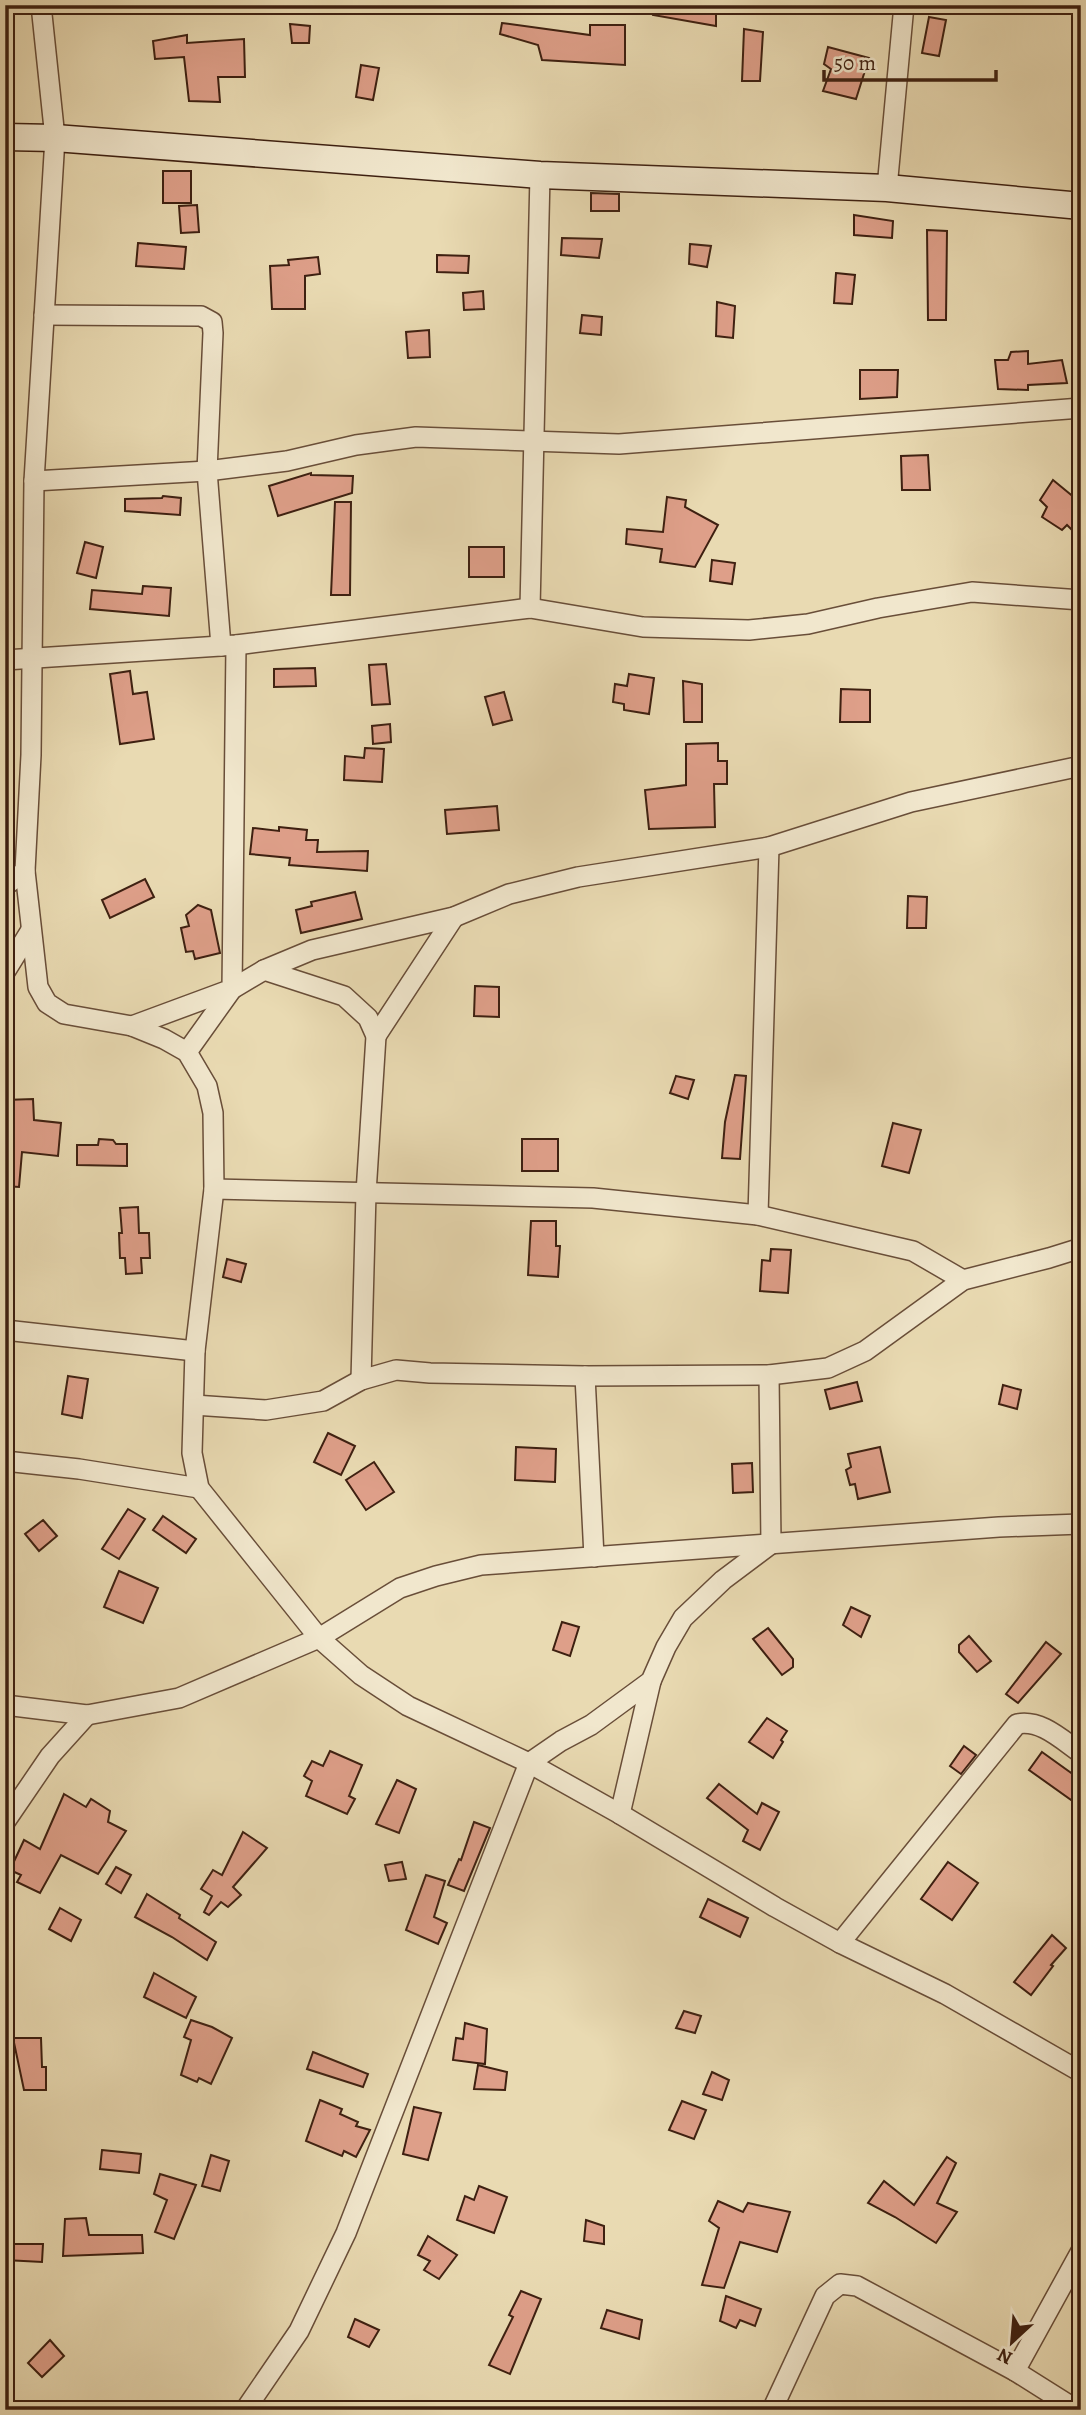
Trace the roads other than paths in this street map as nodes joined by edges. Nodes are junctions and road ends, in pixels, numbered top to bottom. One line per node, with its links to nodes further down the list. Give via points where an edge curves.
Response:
1 (41, 5): 4 (street)
2 (904, 5): 6 (street)
3 (5, 137): 4 (street)
4 (55, 138): 5 (street); 8 (street)
5 (540, 174): 6 (street); 10 (street)
6 (887, 188): 7 (street)
7 (1081, 206)
8 (44, 315): 11 (street, via 201,316 212,322); 12 (street)
9 (1081, 408): 10 (street, via 619,444)
10 (532, 439): 11 (street, via 416,437); 14 (street)
11 (207, 471): 12 (street); 15 (street)
12 (34, 481): 16 (street)
13 (1081, 600): 14 (street, via 972,592 808,624 749,630 643,627)
14 (530, 608): 15 (street)
15 (229, 646): 16 (street); 26 (street)
16 (31, 658): 17 (street); 20 (street)
17 (5, 660)
18 (1081, 766): 19 (street, via 911,802)
19 (769, 847): 22 (street, via 578,877 509,894); 32 (street)
20 (25, 872): 21 (street); 23 (street)
21 (5, 886)
22 (454, 917): 24 (street, via 312,950); 28 (street)
23 (31, 930): 25 (street); 27 (street, via 38,987 47,1003 64,1014)
24 (264, 970): 26 (street); 28 (street, via 344,996 368,1018)
25 (5, 972)
26 (232, 989): 27 (street); 29 (street)
27 (132, 1026): 29 (street)
28 (376, 1036): 31 (street)
29 (187, 1052): 30 (street, via 207,1086 213,1113)
30 (214, 1189): 31 (street); 36 (street)
31 (366, 1193): 32 (street, via 593,1198); 39 (street)
32 (758, 1215): 34 (street, via 913,1251)
33 (1081, 1248): 34 (street)
34 (963, 1280): 38 (street, via 865,1350 828,1368)
35 (5, 1330): 36 (street)
36 (195, 1351): 40 (street)
37 (585, 1376): 38 (street); 39 (street, via 396,1370); 45 (street)
38 (769, 1376): 44 (street)
39 (361, 1380): 40 (street, via 323,1401 266,1410)
40 (194, 1405): 42 (street, via 192,1453)
41 (5, 1461): 42 (street)
42 (199, 1488): 46 (street)
43 (1081, 1524): 44 (street)
44 (771, 1544): 45 (street); 47 (street, via 723,1580 684,1618)
45 (594, 1557): 46 (street, via 481,1565 436,1576 400,1588)
46 (319, 1638): 49 (street, via 179,1698); 51 (street, via 361,1675 408,1706)
47 (651, 1681): 51 (street); 52 (street)
48 (5, 1705): 49 (street)
49 (87, 1715): 53 (street, via 50,1756)
50 (1081, 1753): 54 (street, via 1039,1725 1017,1724)
51 (528, 1763): 52 (street); 58 (street, via 346,2233 299,2331)
52 (620, 1814): 54 (street)
53 (5, 1822)
54 (840, 1943): 55 (street, via 946,1994)
55 (1081, 2072)
56 (1081, 2251): 57 (street)
57 (1015, 2371): 59 (street, via 857,2286 840,2284 825,2296); 60 (street)
58 (245, 2410)
59 (772, 2410)
60 (1077, 2410)

